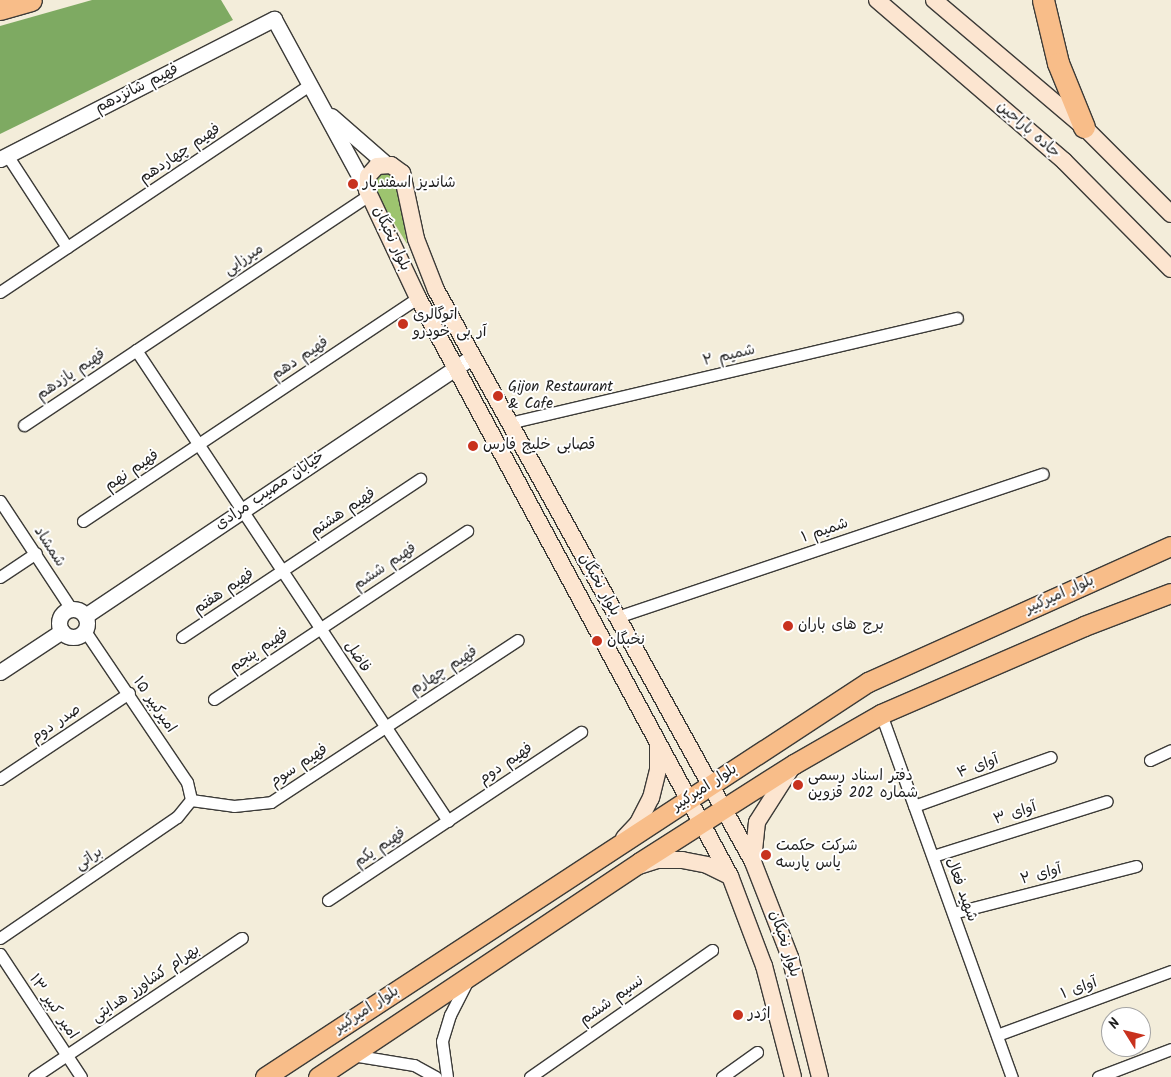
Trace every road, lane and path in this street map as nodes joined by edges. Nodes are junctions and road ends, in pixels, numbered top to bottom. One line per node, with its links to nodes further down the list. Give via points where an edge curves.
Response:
1 (31, 0): 5 (highway)
2 (877, 0): 14 (main road, جاده باراجین, via 1064,161)
3 (934, 0): 8 (main road)
4 (1043, 0): 8 (highway, via 1058,63)
5 (0, 9)
6 (309, 85): 7 (street); 9 (street, فهیم شانزدهم, via 274,19); 13 (street, فهیم چهاردهم)
7 (321, 107): 10 (street); 11 (street)
8 (1084, 127): 12 (main road)
9 (4, 157): 13 (street)
10 (386, 164): 11 (main road, بلوار نخبگان, via 370,172); 19 (main road, بلوار نخبگان, via 399,170 404,177 416,239 436,290)
11 (369, 192): 16 (main road, بلوار نخبگان); 18 (street, میرزایی)
12 (1171, 214)
13 (67, 247): 15 (street, فهیم چهاردهم)
14 (1171, 269)
15 (0, 292)
16 (418, 298): 20 (main road, بلوار نخبگان); 23 (street, فهیم دهم)
17 (957, 318): 21 (street, شمیم ۲)
18 (136, 350): 22 (street, فهیم یازدهم); 23 (street, فاضل)
19 (472, 358): 20 (street, خیابان مصیب مرادی); 21 (main road, بلوار نخبگان)
20 (455, 367): 27 (street, خیابان مصیب مرادی); 47 (main road, بلوار نخبگان)
21 (509, 423): 35 (main road, بلوار نخبگان)
22 (24, 425)
23 (198, 445): 27 (street, فاضل); 28 (street, فهیم نهم)
24 (1043, 474): 35 (street, شمیم ۱)
25 (420, 479): 32 (street, فهیم هشتم)
26 (0, 501): 31 (street, شمشاد)
27 (241, 510): 32 (street, فاضل); 36 (street, خیابان مصیب مرادی)
28 (83, 522)
29 (467, 531): 37 (street, فهیم ششم)
30 (1171, 546): 53 (main road, بلوار امیرکبیر, via 868,682)
31 (36, 553): 33 (street); 36 (street, شمشاد)
32 (282, 571): 37 (street, فاضل); 39 (street, فهیم هفتم)
33 (0, 576)
34 (1171, 593): 44 (main road, بلوار امیرکبیر, via 1084,626)
35 (617, 617): 53 (main road, بلوار نخبگان)
36 (81, 619): 38 (street, via 76,637); 38 (street, via 62,615); 42 (street, امیرکبیر ۱۵)
37 (320, 628): 43 (street, فهیم پنجم); 45 (street, فاضل)
38 (62, 631): 41 (street)
39 (182, 637)
40 (518, 640): 45 (street, فهیم چهارم)
41 (0, 672)
42 (129, 694): 52 (street, صدر دوم); 55 (street, امیرکبیر ۱۵, via 187,782)
43 (214, 699)
44 (881, 714): 51 (main road, بلوار امیرکبیر); 57 (street, شهید فعال)
45 (386, 727): 55 (street, فهیم سوم, via 271,802 234,806); 59 (street, فاضل)
46 (581, 732): 59 (street, فهیم دوم)
47 (658, 742): 54 (main road, بلوار نخبگان); 61 (main road, via 658,770 651,798 638,823)
48 (1171, 750): 50 (street)
49 (1051, 757): 57 (street, آوای ۴)
50 (1150, 760)
51 (794, 764): 58 (main road, بلوار امیرکبیر); 63 (main road, via 757,822)
52 (0, 779)
53 (711, 785): 54 (main road, بلوار امیرکبیر); 58 (main road, بلوار نخبگان)
54 (689, 799): 60 (main road, بلوار نخبگان); 61 (main road, بلوار امیرکبیر)
55 (191, 800): 69 (street, براتی, via 177,817)
56 (1107, 801): 62 (street, آوای ۳)
57 (914, 806): 62 (street, شهید فعال)
58 (725, 810): 60 (main road, بلوار امیرکبیر); 63 (main road, بلوار نخبگان)
59 (448, 821): 67 (street, فهیم یکم)
60 (702, 824): 64 (main road, بلوار امیرکبیر); 66 (main road, بلوار نخبگان)
61 (623, 841): 64 (main road, via 640,847); 82 (main road, بلوار امیرکبیر)
62 (933, 856): 68 (street, شهید فعال)
63 (753, 862): 89 (main road, بلوار نخبگان, via 790,957)
64 (636, 865): 66 (main road, via 657,860 682,860 707,865); 74 (main road, بلوار امیرکبیر)
65 (1136, 866): 68 (street, آوای ۲)
66 (730, 876): 88 (main road, بلوار نخبگان, via 764,966)
67 (328, 900)
68 (953, 914): 75 (street, شهید فعال)
69 (0, 938)
70 (242, 938): 78 (street, بهرام کشاورز هدایتی)
71 (712, 950): 86 (street, نسیم ششم)
72 (0, 954): 78 (street, امیر کبیر ۱۳)
73 (1171, 971): 75 (street, آوای ۱)
74 (470, 975): 79 (main road, بلوار امیرکبیر); 85 (street, via 450,1015 442,1041)
75 (997, 1035): 90 (street, شهید فعال)
76 (1171, 1049): 91 (street)
77 (757, 1052): 87 (street)
78 (67, 1055): 80 (street, بهرام کشاورز هدایتی); 81 (street, امیر کبیر ۱۳)
79 (350, 1055): 83 (main road, بلوار امیرکبیر); 84 (street, via 414,1065)
80 (34, 1077)
81 (81, 1077)
82 (265, 1077)
83 (318, 1077)
84 (436, 1077)
85 (447, 1077)
86 (530, 1077)
87 (722, 1077)
88 (793, 1077)
89 (820, 1077)
90 (1012, 1077)
91 (1098, 1077)

